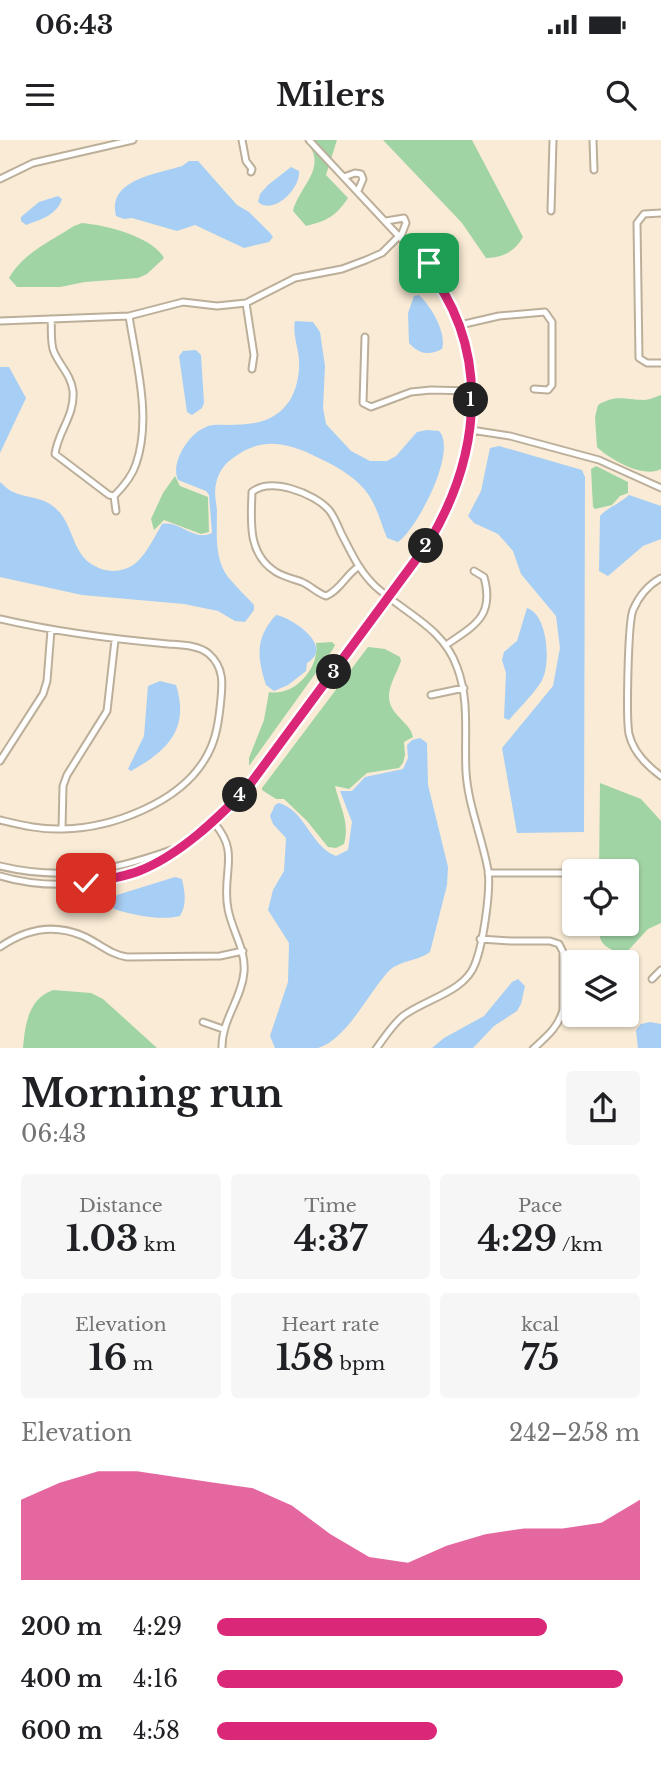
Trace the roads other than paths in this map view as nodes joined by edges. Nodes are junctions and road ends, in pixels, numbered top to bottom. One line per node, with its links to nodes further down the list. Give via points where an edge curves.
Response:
1 (133, 140): 8 (street, via 33,163)
2 (242, 140): 7 (street)
3 (309, 140): 9 (street)
4 (553, 140): 11 (street)
5 (593, 140): 6 (street)
6 (594, 170)
7 (251, 172)
8 (1, 176)
9 (344, 177): 10 (street); 10 (street, via 362,174)
10 (358, 191): 13 (street)
11 (551, 211)
12 (661, 213): 23 (street, via 645,214 637,223 639,358)
13 (386, 221): 14 (street); 14 (street, via 404,218)
14 (400, 236): 15 (street); 17 (street, via 369,259 295,278)
15 (423, 263): 16 (street); 16 (street, via 443,263)
16 (437, 281): 21 (street)
17 (246, 303): 18 (street, via 183,302); 24 (street)
18 (129, 316): 19 (street); 29 (street, via 141,401 141,443 136,465)
19 (51, 319): 20 (street); 29 (street, via 53,350 73,391 72,410 55,454)
20 (0, 321)
21 (460, 325): 25 (street, via 545,312 552,322 552,384 548,390); 26 (street)
22 (365, 337): 26 (street, via 363,403 370,407 411,392)
23 (661, 363)
24 (252, 369)
25 (534, 390)
26 (471, 391): 27 (street)
27 (471, 430): 28 (street, via 599,460); 34 (street, via 462,470 443,518)
28 (661, 488)
29 (114, 496): 30 (street)
30 (116, 511)
31 (358, 567): 31 (street, via 330,510 319,501 286,486 264,486 252,492 253,539 263,561 277,572 326,596); 34 (street)
32 (474, 571): 38 (street, via 487,587 482,618)
33 (661, 578): 42 (street, via 640,597 629,623 629,728 639,755)
34 (388, 596): 38 (street, via 416,615); 44 (street, via 248,787)
35 (0, 619): 36 (street)
36 (51, 631): 37 (street); 41 (street, via 43,694)
37 (115, 640): 45 (street, via 107,711 67,775); 45 (street, via 191,646 207,652 222,676 214,742 193,774 160,801 113,822)
38 (446, 645): 39 (street)
39 (464, 688): 40 (street); 48 (street, via 466,774)
40 (431, 695)
41 (0, 761)
42 (661, 776)
43 (0, 820): 45 (street)
44 (214, 822): 46 (street); 53 (street, via 229,846 226,899)
45 (62, 829)
46 (177, 848): 47 (street, via 88,872); 50 (street, via 138,871 86,883 35,883)
47 (0, 866)
48 (488, 873): 49 (street); 51 (street)
49 (562, 873)
50 (0, 876)
51 (480, 939): 59 (street, via 475,966 458,985 401,1017); 60 (street, via 550,941 559,944 563,952 561,1019)
52 (0, 947): 53 (street, via 39,928 84,936 113,955 127,957 220,956)
53 (243, 951): 57 (street, via 242,984)
54 (661, 970): 55 (street)
55 (652, 979)
56 (203, 1022): 57 (street)
57 (223, 1029): 58 (street)
58 (222, 1048)
59 (376, 1048)
60 (533, 1048)

